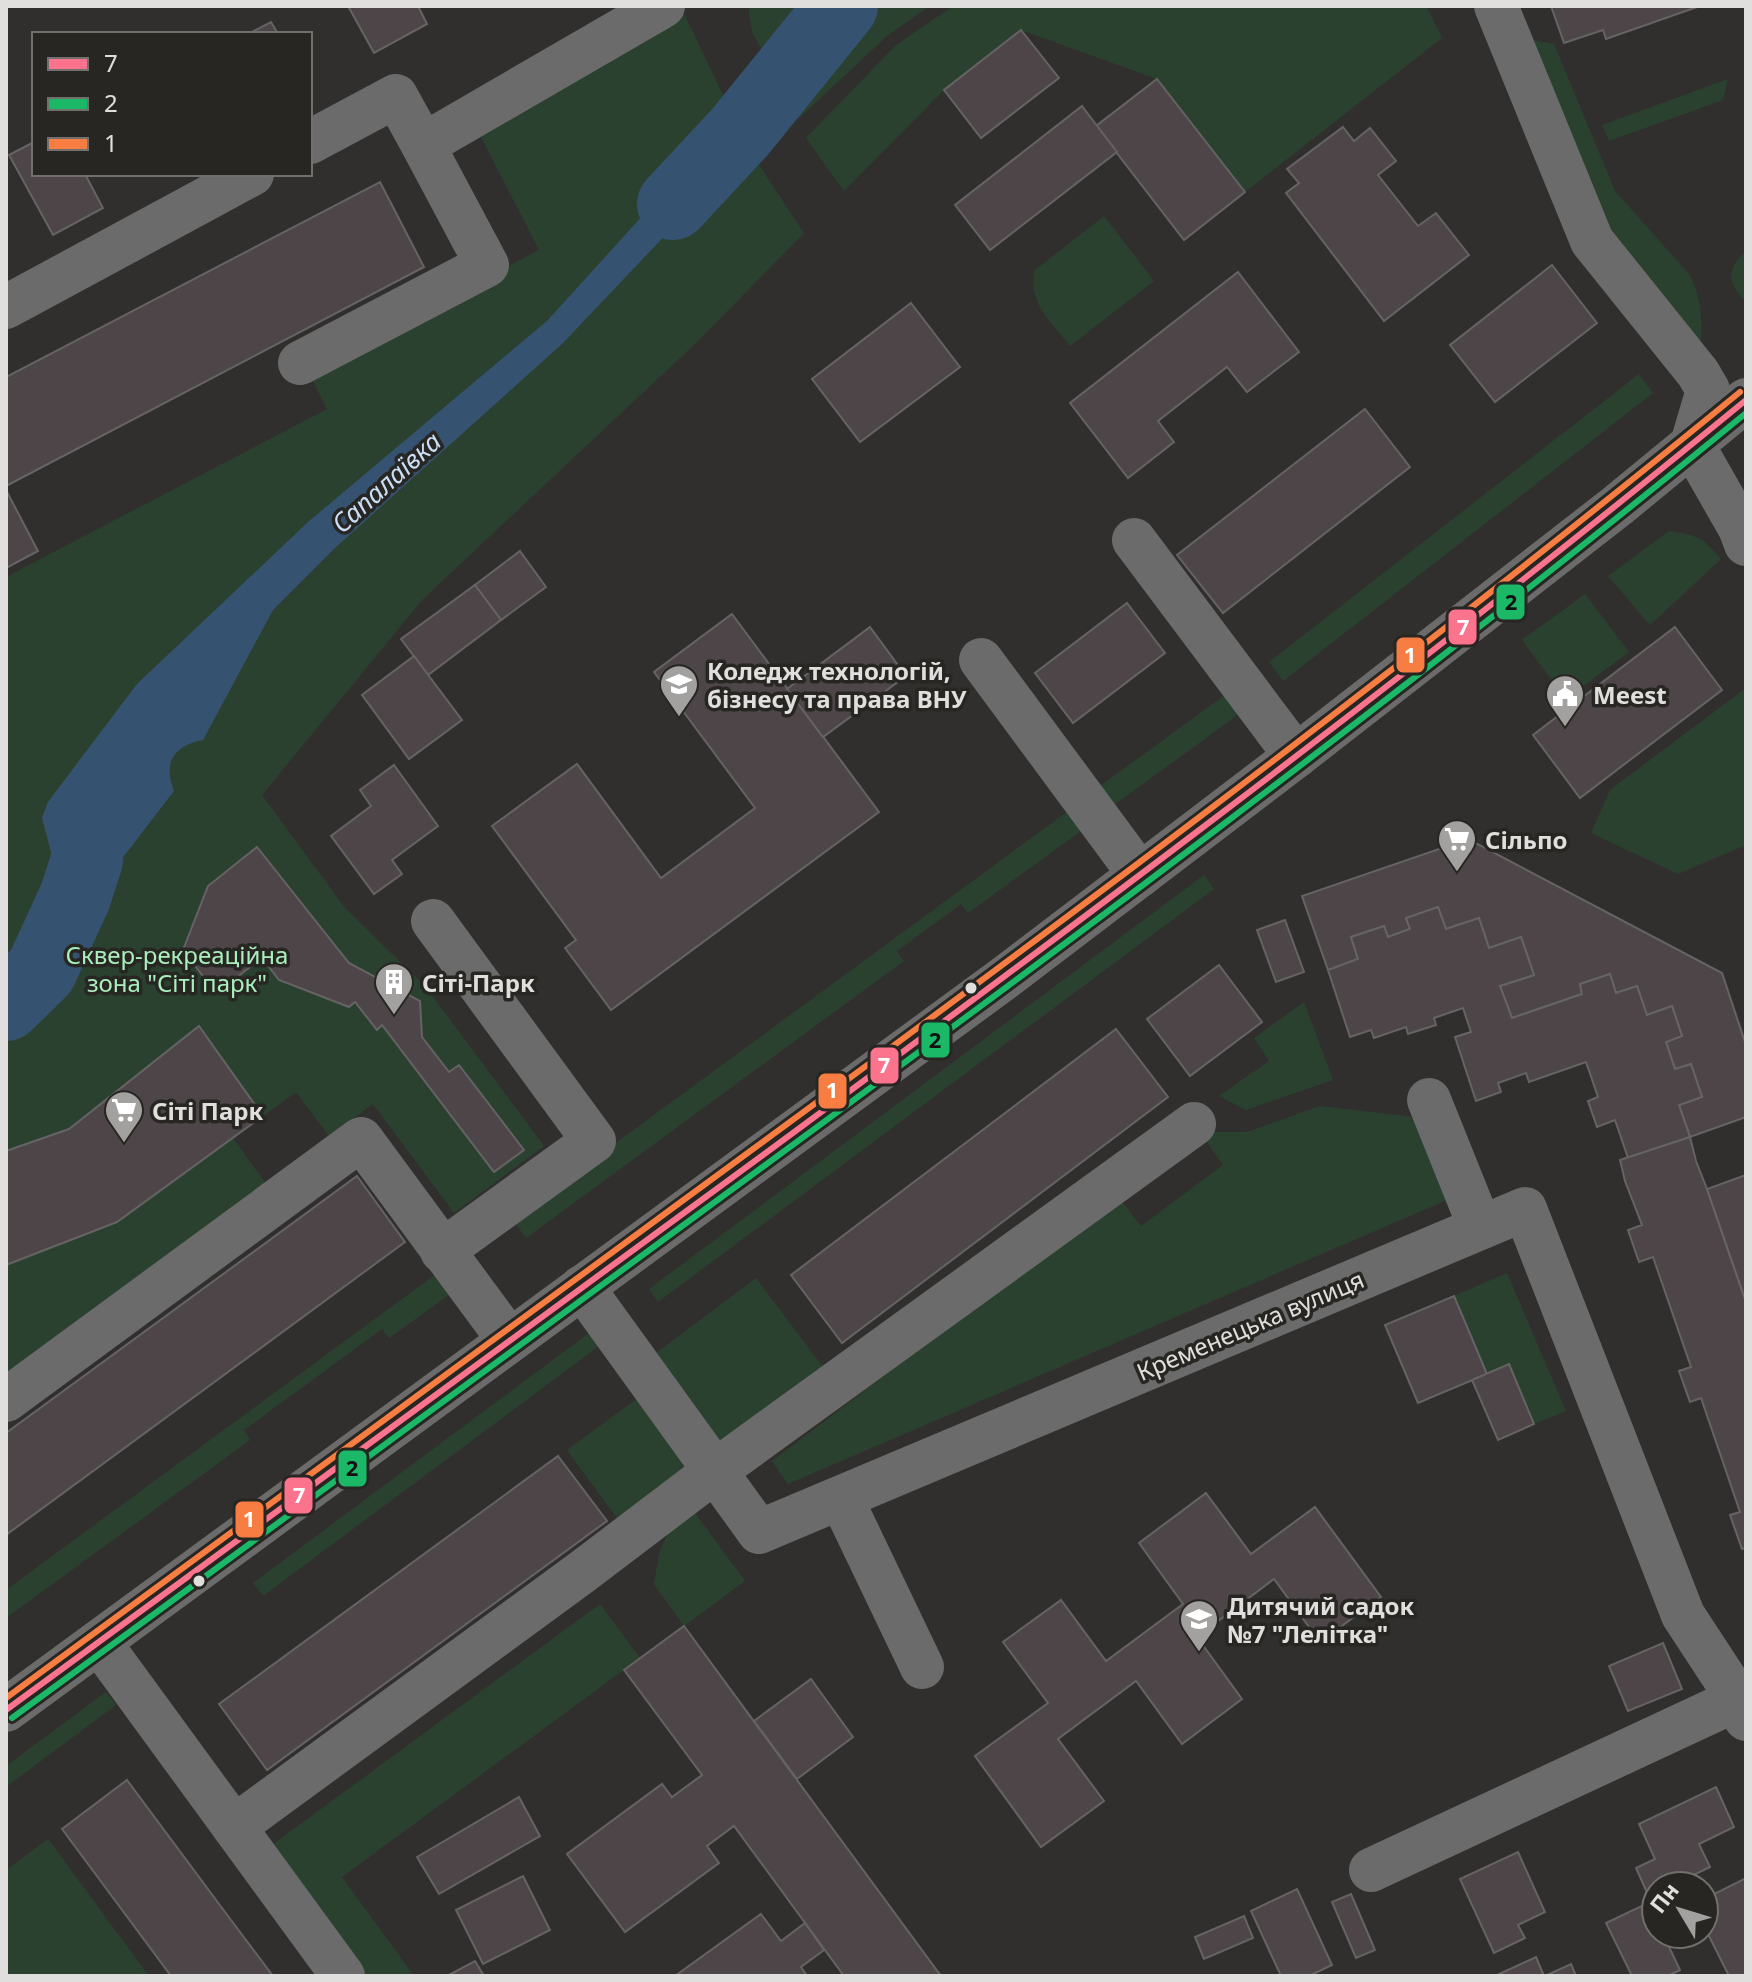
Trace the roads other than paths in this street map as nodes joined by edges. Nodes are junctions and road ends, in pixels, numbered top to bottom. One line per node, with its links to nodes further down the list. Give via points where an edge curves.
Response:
1 (663, 6): 4 (street)
2 (1496, 6): 9 (street, via 1592,241 1708,390)
3 (312, 141): 4 (street, via 396,96)
4 (423, 145): 7 (street, via 487,265)
5 (248, 176): 6 (street)
6 (6, 307)
7 (300, 363)
8 (1746, 400): 9 (street)
9 (1692, 444): 11 (street); 13 (street)
10 (1134, 540): 13 (street)
11 (1746, 544)
12 (981, 660): 14 (street)
13 (1296, 756): 14 (street)
14 (1140, 875): 20 (street)
15 (433, 921): 19 (street, via 594,1141)
16 (1429, 1100): 18 (street)
17 (1194, 1124): 23 (street)
18 (1480, 1227): 24 (street, Кременецька вулиця); 27 (street, Кременецька вулиця, via 1525,1209 1683,1615)
19 (442, 1251): 21 (street); 22 (street, via 361,1139)
20 (582, 1287): 21 (street); 23 (street, Кременецька вулиця)
21 (509, 1340): 25 (street)
22 (6, 1400)
23 (715, 1471): 24 (street, Кременецька вулиця, via 759,1532); 29 (street)
24 (841, 1498): 26 (street)
25 (99, 1642): 28 (street); 29 (street)
26 (922, 1667)
27 (1742, 1709): 30 (street, Кременецька вулиця)
28 (6, 1710)
29 (234, 1827): 31 (street)
30 (1371, 1870)
31 (343, 1976)

